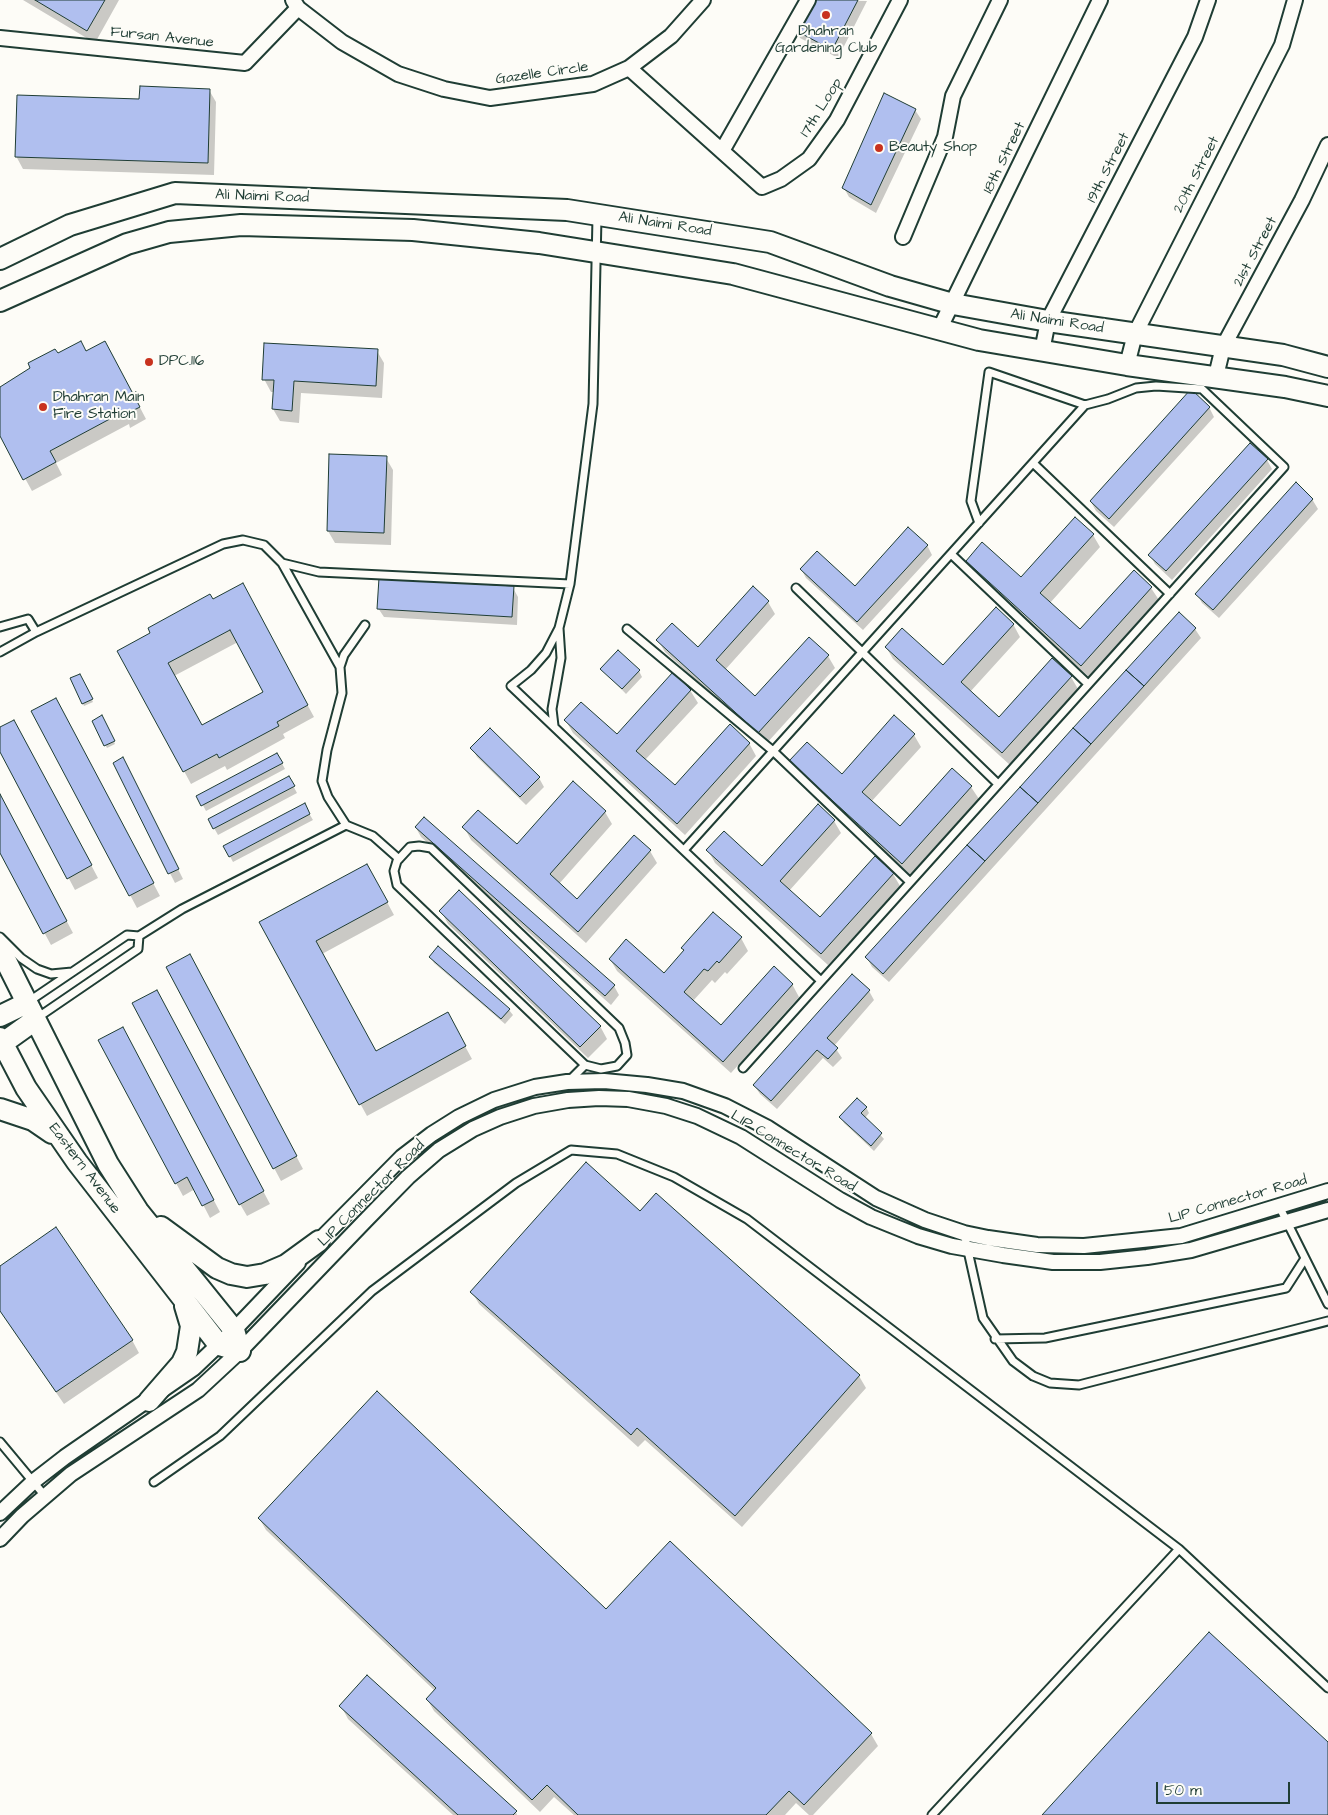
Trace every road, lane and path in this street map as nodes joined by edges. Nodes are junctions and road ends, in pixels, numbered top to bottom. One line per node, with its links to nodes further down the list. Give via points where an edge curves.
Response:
1 (703, 0): 10 (street, Gazelle Circle, via 671,36)
2 (808, 0): 12 (street)
3 (900, 0): 12 (street, 17th Loop, via 837,120 809,159 781,179 762,187)
4 (1000, 0): 14 (street, via 952,96 945,137)
5 (1100, 0): 18 (street, 18th Street)
6 (1208, 0): 19 (street, 19th Street, via 1195,37)
7 (1295, 0): 21 (street, 20th Street, via 1282,45)
8 (296, 4): 9 (street, Fursan Avenue, via 245,63); 10 (street, Gazelle Circle, via 342,42 398,74 444,89 490,98 594,84)
9 (0, 38)
10 (629, 68): 12 (street, 17th Loop)
11 (1328, 145): 22 (street, 21st Street)
12 (722, 151)
13 (597, 214): 15 (lane); 16 (main road, Ali Naimi Road, via 567,210 175,193 70,225); 18 (main road, Ali Naimi Road, via 770,242 890,286)
14 (903, 237)
15 (596, 252): 17 (main road, Ali Naimi Road, via 413,230 241,225 170,232 127,244); 20 (main road, Ali Naimi Road, via 733,274); 33 (lane, via 593,404)
16 (0, 259)
17 (0, 300)
18 (953, 304): 19 (main road, Ali Naimi Road); 20 (street, 18th Street)
19 (1048, 321): 21 (main road, Ali Naimi Road); 23 (street, 19th Street)
20 (939, 330): 23 (main road, Ali Naimi Road)
21 (1135, 334): 22 (main road, Ali Naimi Road); 24 (street, 20th Street)
22 (1223, 347): 25 (main road, Ali Naimi Road, via 1283,355); 26 (street, 21st Street)
23 (1042, 351): 24 (main road, Ali Naimi Road)
24 (1127, 365): 26 (main road, Ali Naimi Road)
25 (1328, 366)
26 (1216, 376): 27 (main road, Ali Naimi Road)
27 (1328, 396)
28 (1085, 405): 29 (lane); 30 (lane, via 988,372 971,501); 35 (lane, via 1136,388 1202,389 1284,467)
29 (1033, 462): 30 (lane); 35 (lane)
30 (979, 523): 31 (lane)
31 (951, 554): 42 (lane); 44 (lane)
32 (282, 563): 33 (lane, via 319,572); 40 (lane, via 264,545 243,540 223,544); 43 (lane)
33 (570, 584): 38 (lane)
34 (796, 588): 42 (lane)
35 (1170, 594): 44 (lane)
36 (365, 625): 43 (lane, via 344,655)
37 (0, 627): 40 (lane, via 28,619)
38 (559, 628): 45 (lane, via 561,658 552,709); 45 (lane, via 546,653 511,686)
39 (627, 630): 46 (lane)
40 (36, 632): 41 (lane)
41 (0, 652)
42 (861, 654): 46 (lane); 47 (lane)
43 (340, 667): 48 (lane, via 342,693 322,781)
44 (1088, 684): 47 (lane)
45 (554, 727): 49 (lane)
46 (773, 751): 49 (lane); 51 (lane)
47 (998, 784): 51 (lane)
48 (346, 825): 50 (lane, via 373,836); 52 (lane, via 182,909)
49 (684, 850): 56 (lane)
50 (399, 859): 60 (lane, via 394,871 397,886); 60 (lane, via 410,847 430,848 619,1028 627,1055 617,1066 601,1069)
51 (910, 882): 56 (lane)
52 (139, 936): 55 (lane, via 127,935); 57 (lane, via 138,949)
53 (0, 937): 55 (lane, via 37,969 51,974)
54 (0, 949): 57 (main road, Eastern Avenue)
55 (74, 972): 57 (lane)
56 (821, 981): 61 (lane)
57 (31, 1011): 58 (main road); 59 (main road); 68 (main road, Eastern Avenue, via 108,1164)
58 (0, 1016)
59 (1, 1042): 64 (main road, Eastern Avenue)
60 (585, 1065): 62 (lane)
61 (743, 1068)
62 (567, 1082): 70 (street, LIP Connector Road, via 647,1085 683,1091 725,1106 768,1128 876,1198); 71 (street, LIP Connector Road, via 535,1087 494,1100 445,1125 402,1157)
63 (0, 1109): 64 (main road, via 33,1120)
64 (58, 1137): 74 (main road, Eastern Avenue)
65 (1328, 1191): 66 (street, LIP Connector Road)
66 (1278, 1205): 69 (lane); 70 (street, LIP Connector Road, via 1181,1236 1129,1243 1037,1245)
67 (1328, 1210): 69 (street, LIP Connector Road)
68 (138, 1211): 71 (main road, Eastern Avenue, via 217,1268 247,1277 286,1265); 77 (main road, Eastern Avenue)
69 (1286, 1222): 72 (street, LIP Connector Road, via 1191,1250 1100,1262 1053,1262); 73 (lane)
70 (964, 1233): 72 (lane)
71 (319, 1241): 77 (street, LIP Connector Road)
72 (967, 1248): 78 (lane, via 982,1318); 80 (street, LIP Connector Road, via 918,1236 871,1216 741,1137 697,1116 628,1099 568,1100 500,1117 440,1150 408,1177)
73 (1304, 1260): 75 (lane); 78 (lane, via 1286,1288 1045,1338)
74 (179, 1293): 79 (main road, Eastern Avenue); 81 (main road, Eastern Avenue, via 189,1314 191,1340 182,1363)
75 (1328, 1304)
76 (1328, 1321): 78 (lane, via 1079,1385 1050,1383 1033,1376 1012,1362)
77 (234, 1330): 79 (street, LIP Connector Road); 80 (main road, Eastern Avenue)
78 (995, 1339)
79 (219, 1344): 80 (main road); 81 (street, LIP Connector Road, via 194,1368)
80 (240, 1351): 85 (street, LIP Connector Road, via 198,1390 92,1459)
81 (149, 1401): 83 (street, LIP Connector Road)
82 (0, 1442): 83 (lane)
83 (34, 1481): 85 (lane); 86 (street, LIP Connector Road)
84 (154, 1482): 88 (lane, via 220,1436 372,1292 516,1183 571,1150 617,1154 674,1177 747,1219)
85 (46, 1496): 87 (street, LIP Connector Road)
86 (0, 1513)
87 (0, 1539)
88 (1179, 1549): 89 (lane); 90 (lane)
89 (1328, 1688)
90 (932, 1815)

